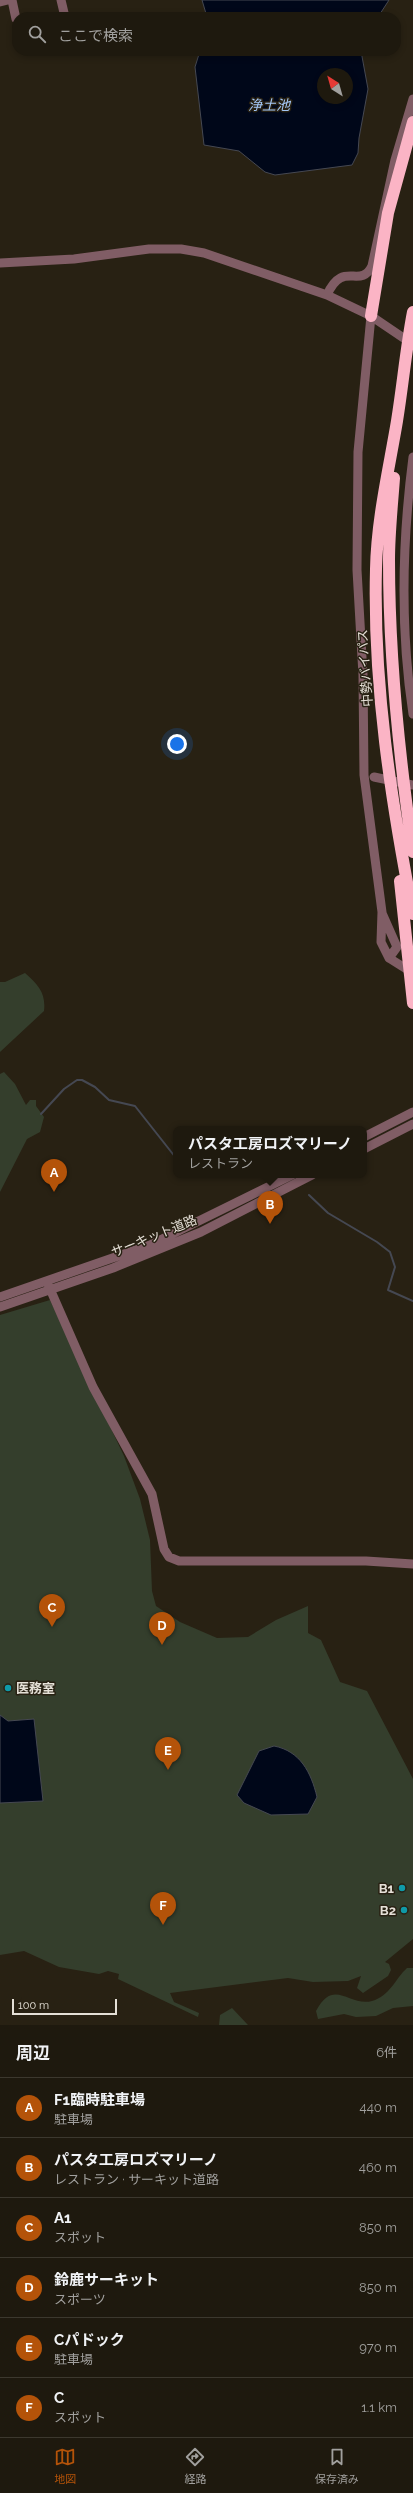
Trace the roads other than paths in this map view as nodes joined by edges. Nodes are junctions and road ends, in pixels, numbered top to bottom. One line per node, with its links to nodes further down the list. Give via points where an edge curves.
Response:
1 (8, 0): 4 (street)
2 (12, 0): 5 (street)
3 (61, 0): 6 (street)
4 (0, 2)
5 (15, 12)
6 (64, 12)
7 (413, 99): 10 (street, via 395,160 372,266 368,273 363,275 347,274 337,278)
8 (413, 122): 11 (highway, via 388,212)
9 (0, 263): 10 (street, via 149,249 181,249 220,257)
10 (327, 295): 11 (street)
11 (371, 316): 13 (street); 22 (street, via 358,452 357,570 363,675 364,775)
12 (412, 317): 14 (highway, 中勢バイパス)
13 (413, 345)
14 (397, 419): 18 (highway, 中勢バイパス, via 390,529 390,583 396,709); 20 (highway, 中勢バイパス, via 376,567 380,700)
15 (413, 457): 16 (street, via 404,569 408,675)
16 (413, 714)
17 (374, 777): 18 (street)
18 (409, 788): 19 (highway); 21 (highway, 中勢バイパス)
19 (413, 816)
20 (396, 826): 23 (highway, 中勢バイパス); 25 (highway)
21 (413, 852)
22 (382, 912): 24 (street, via 381,942); 24 (street, via 397,947)
23 (413, 914)
24 (389, 958): 25 (street)
25 (408, 970): 26 (highway)
26 (413, 1003)
27 (413, 1112): 29 (street)
28 (413, 1124): 30 (street)
29 (367, 1135)
30 (367, 1147)
31 (286, 1178): 33 (street, サーキット道路, via 150,1245)
32 (306, 1178): 34 (street, サーキット道路, via 201,1232)
33 (47, 1282): 34 (street); 35 (street, サーキット道路)
34 (51, 1291): 36 (street, サーキット道路); 37 (street, via 93,1387 152,1494 164,1550 169,1557 179,1561 366,1561)
35 (0, 1297)
36 (0, 1307)
37 (413, 1564)

